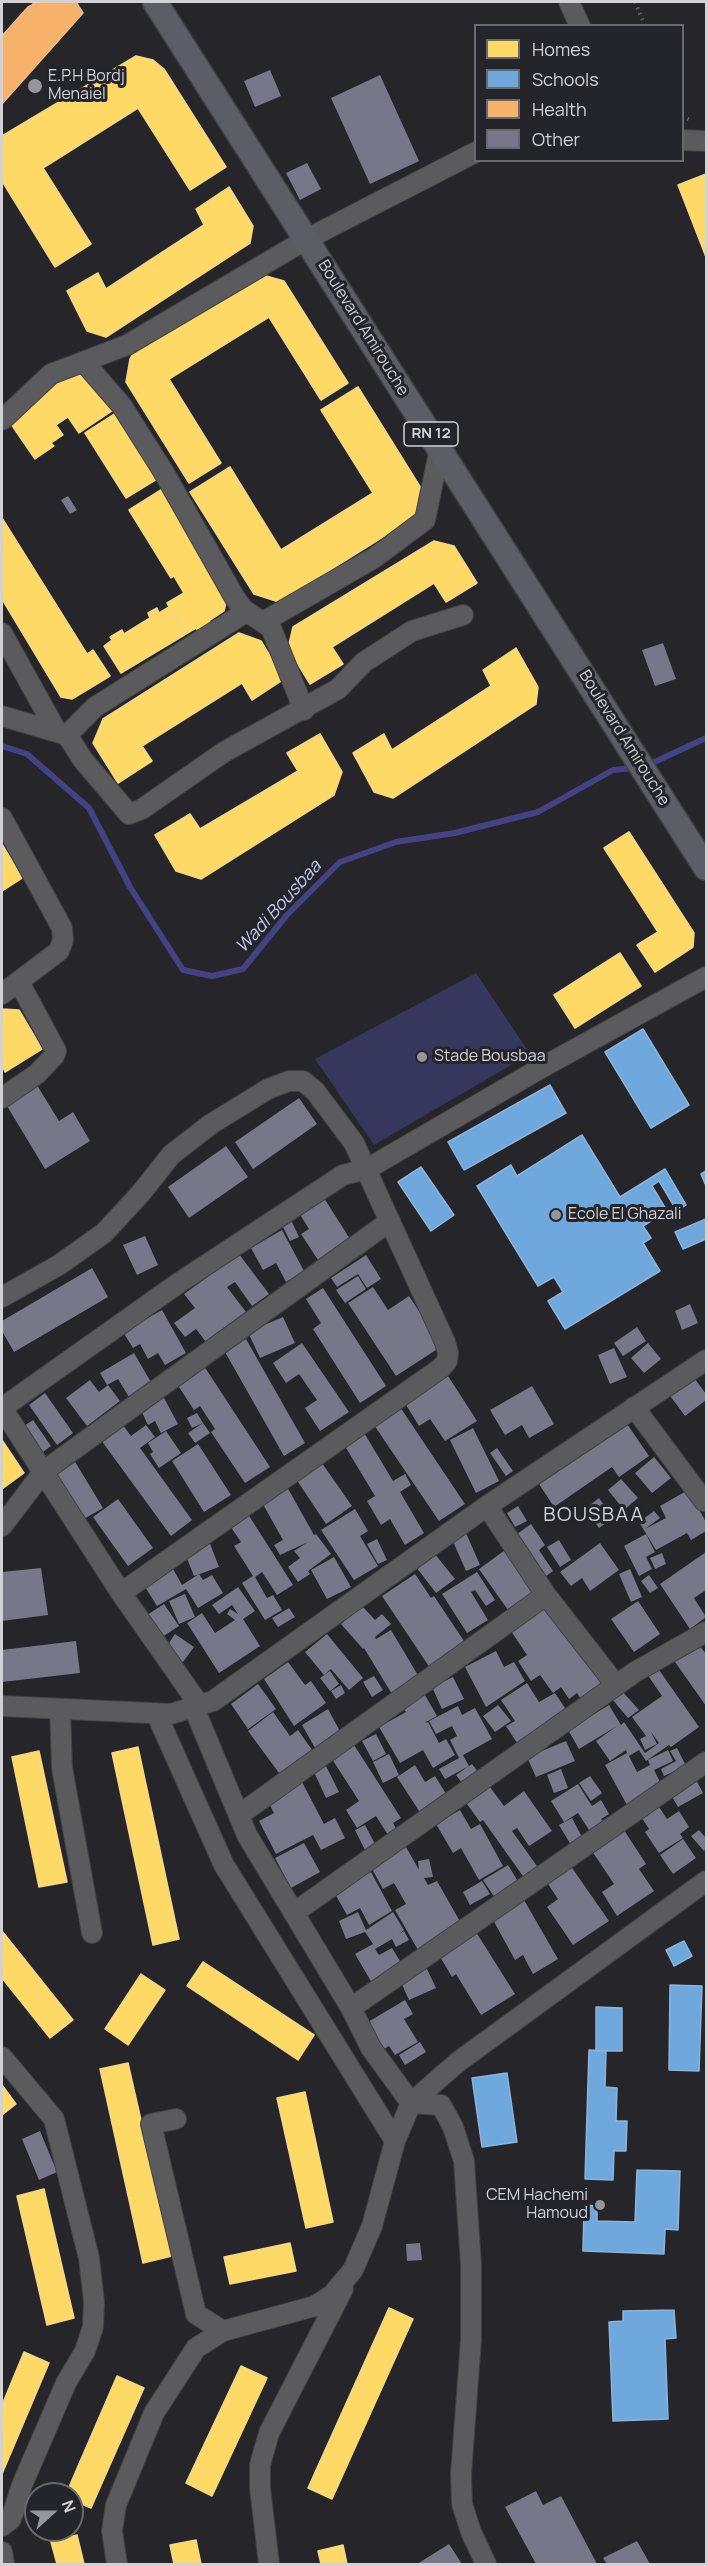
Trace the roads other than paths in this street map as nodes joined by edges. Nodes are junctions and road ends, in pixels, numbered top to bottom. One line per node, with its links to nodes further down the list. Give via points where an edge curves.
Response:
1 (155, 2): 7 (main road, Boulevard Amirouche / RN 12)
2 (569, 2): 3 (street)
3 (579, 24)
4 (684, 140): 5 (street)
5 (706, 141)
6 (474, 153): 7 (street)
7 (306, 239): 8 (street, via 127,345); 10 (main road, Boulevard Amirouche / RN 12)
8 (84, 362): 9 (street, via 51,374); 12 (street, via 123,406 235,598)
9 (2, 420)
10 (440, 448): 12 (street, via 425,520 374,558); 18 (main road, Boulevard Amirouche / RN 12)
11 (463, 615): 14 (street, via 412,631 364,662 339,689)
12 (255, 617): 14 (street, via 271,628); 16 (street, via 95,707)
13 (2, 633): 16 (street)
14 (304, 710): 16 (street, via 224,752 129,814)
15 (2, 716): 16 (street)
16 (62, 734)
17 (2, 818): 20 (street, via 62,928 59,951)
18 (706, 868)
19 (706, 977): 23 (street)
20 (19, 982): 21 (street); 22 (street, via 56,1051 37,1074)
21 (2, 994)
22 (2, 1098)
23 (367, 1169): 24 (street); 25 (street, via 354,1143 315,1091 303,1081 289,1081 268,1089 211,1124 171,1155 104,1233 59,1265); 28 (street, via 343,1174 180,1282)
24 (390, 1221): 29 (street); 33 (street, via 445,1342 447,1361)
25 (2, 1297)
26 (706, 1360): 27 (street)
27 (634, 1407): 30 (street); 31 (street)
28 (2, 1408): 29 (street)
29 (44, 1471): 32 (street); 33 (street)
30 (704, 1501)
31 (487, 1506): 34 (street); 38 (street, via 213,1701)
32 (2, 1526)
33 (121, 1593): 38 (street)
34 (546, 1595): 36 (street); 42 (street)
35 (706, 1632): 36 (street)
36 (616, 1686): 44 (street)
37 (2, 1706): 39 (street)
38 (197, 1707): 40 (street, via 171,1714); 42 (street)
39 (60, 1709): 40 (street); 45 (street, via 62,1768)
40 (156, 1713): 50 (street, via 224,1865)
41 (706, 1762): 46 (street)
42 (239, 1815): 44 (street, via 247,1835)
43 (706, 1881): 48 (street, via 458,2062)
44 (295, 1912): 46 (street)
45 (92, 1933)
46 (351, 2008): 48 (street, via 371,2048)
47 (2, 2057): 53 (street, via 54,2119 88,2258 94,2302 93,2327 85,2351 66,2383 11,2519)
48 (411, 2103): 50 (street); 58 (street, via 441,2105 464,2161 471,2329 460,2474 462,2504)
49 (176, 2119): 52 (street, via 151,2124 196,2313)
50 (395, 2140): 51 (street, via 372,2226)
51 (353, 2270): 52 (street, via 332,2295 315,2306); 57 (street, via 269,2433 260,2464)
52 (223, 2331): 56 (street, via 196,2348 154,2413 116,2505 112,2531)
53 (2, 2526)
54 (2, 2553): 55 (street)
55 (4, 2565)
56 (117, 2565)
57 (269, 2565)
58 (486, 2565)

